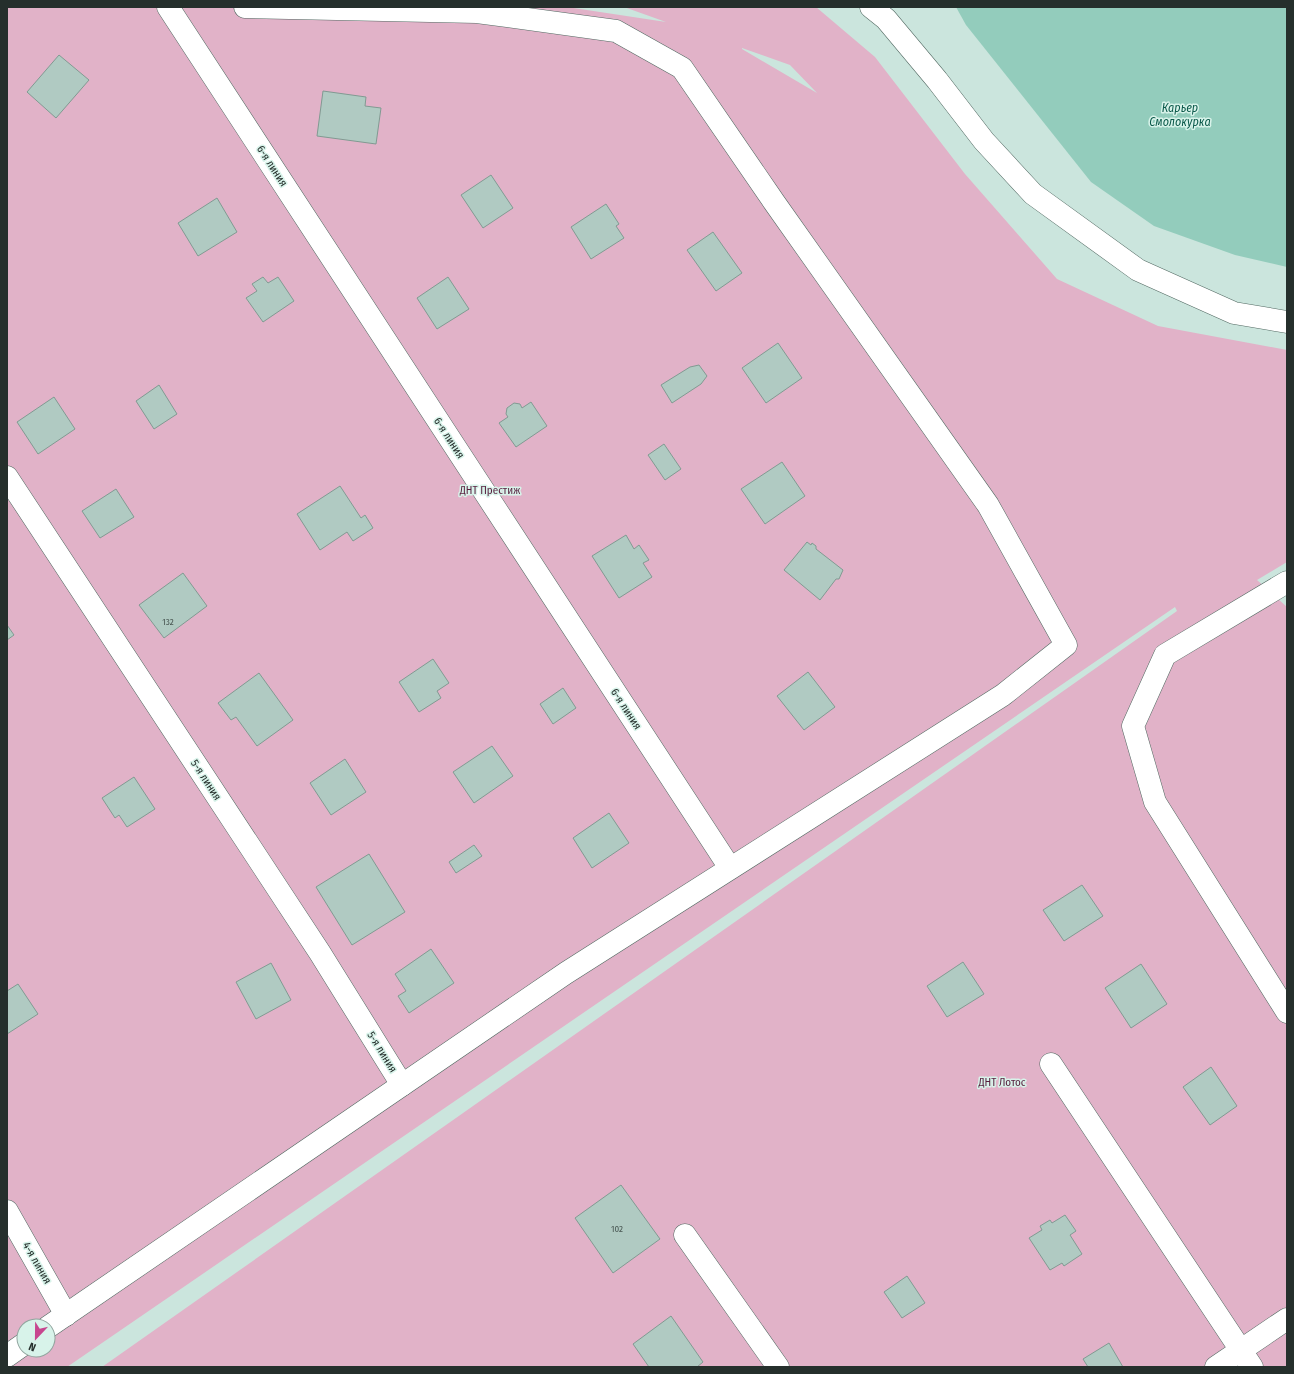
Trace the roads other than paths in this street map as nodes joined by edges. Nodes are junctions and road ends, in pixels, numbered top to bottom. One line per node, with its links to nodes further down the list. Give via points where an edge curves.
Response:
1 (168, 7): 7 (street, 6-я линия)
2 (245, 7): 7 (street, via 477,12 616,31 682,68 988,505 1066,645 1003,695)
3 (871, 7): 4 (street, via 886,19 984,142 1033,194 1138,270 1234,313)
4 (1287, 322)
5 (7, 477): 10 (street, 5-я линия, via 320,953)
6 (1287, 582): 8 (street, via 1166,655 1134,726 1155,802)
7 (730, 868): 10 (street, via 566,973)
8 (1287, 1012)
9 (1051, 1064): 18 (street)
10 (402, 1085): 13 (street)
11 (7, 1211): 13 (street, 4-я линия)
12 (685, 1235): 19 (street)
13 (66, 1314): 15 (street)
14 (1287, 1319): 18 (street)
15 (56, 1321)
16 (16, 1350): 17 (street)
17 (7, 1356)
18 (1246, 1359): 20 (street)
19 (778, 1367)
20 (1216, 1367)

